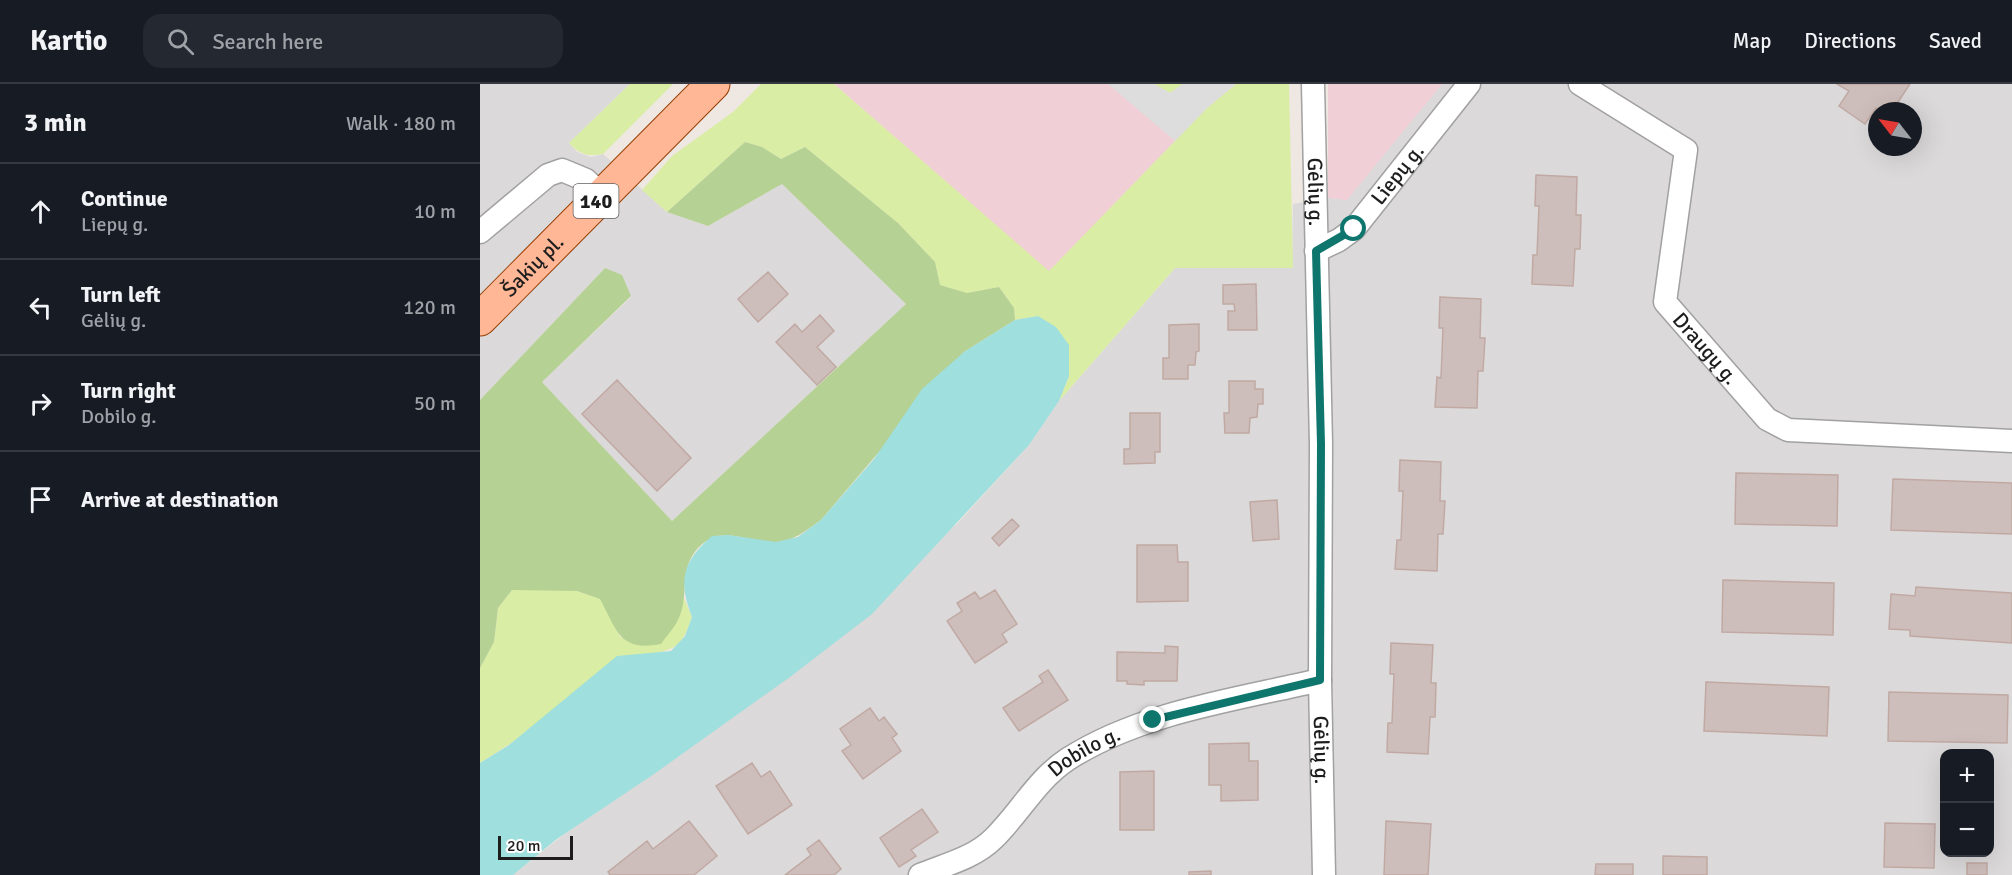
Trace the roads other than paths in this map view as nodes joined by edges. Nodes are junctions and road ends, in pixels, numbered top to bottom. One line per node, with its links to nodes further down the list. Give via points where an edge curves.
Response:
1 (713, 84): 5 (main road, Šakių pl. / 140)
2 (1313, 84): 7 (street, Gėlių g.)
3 (1469, 84): 7 (street, Liepų g., via 1354,229)
4 (1580, 84): 9 (street, Draugų g., via 1686,150 1665,302 1767,419 1788,430)
5 (602, 195): 6 (street, via 586,180 562,170 548,175); 8 (main road, Šakių pl. / 140)
6 (480, 232)
7 (1316, 251): 10 (street, Gėlių g., via 1321,444)
8 (480, 319)
9 (2012, 441)
10 (1320, 680): 11 (street, Dobilo g., via 1153,720 1087,747 1042,779 993,840 972,855); 12 (street, Gėlių g.)
11 (920, 875)
12 (1324, 875)

